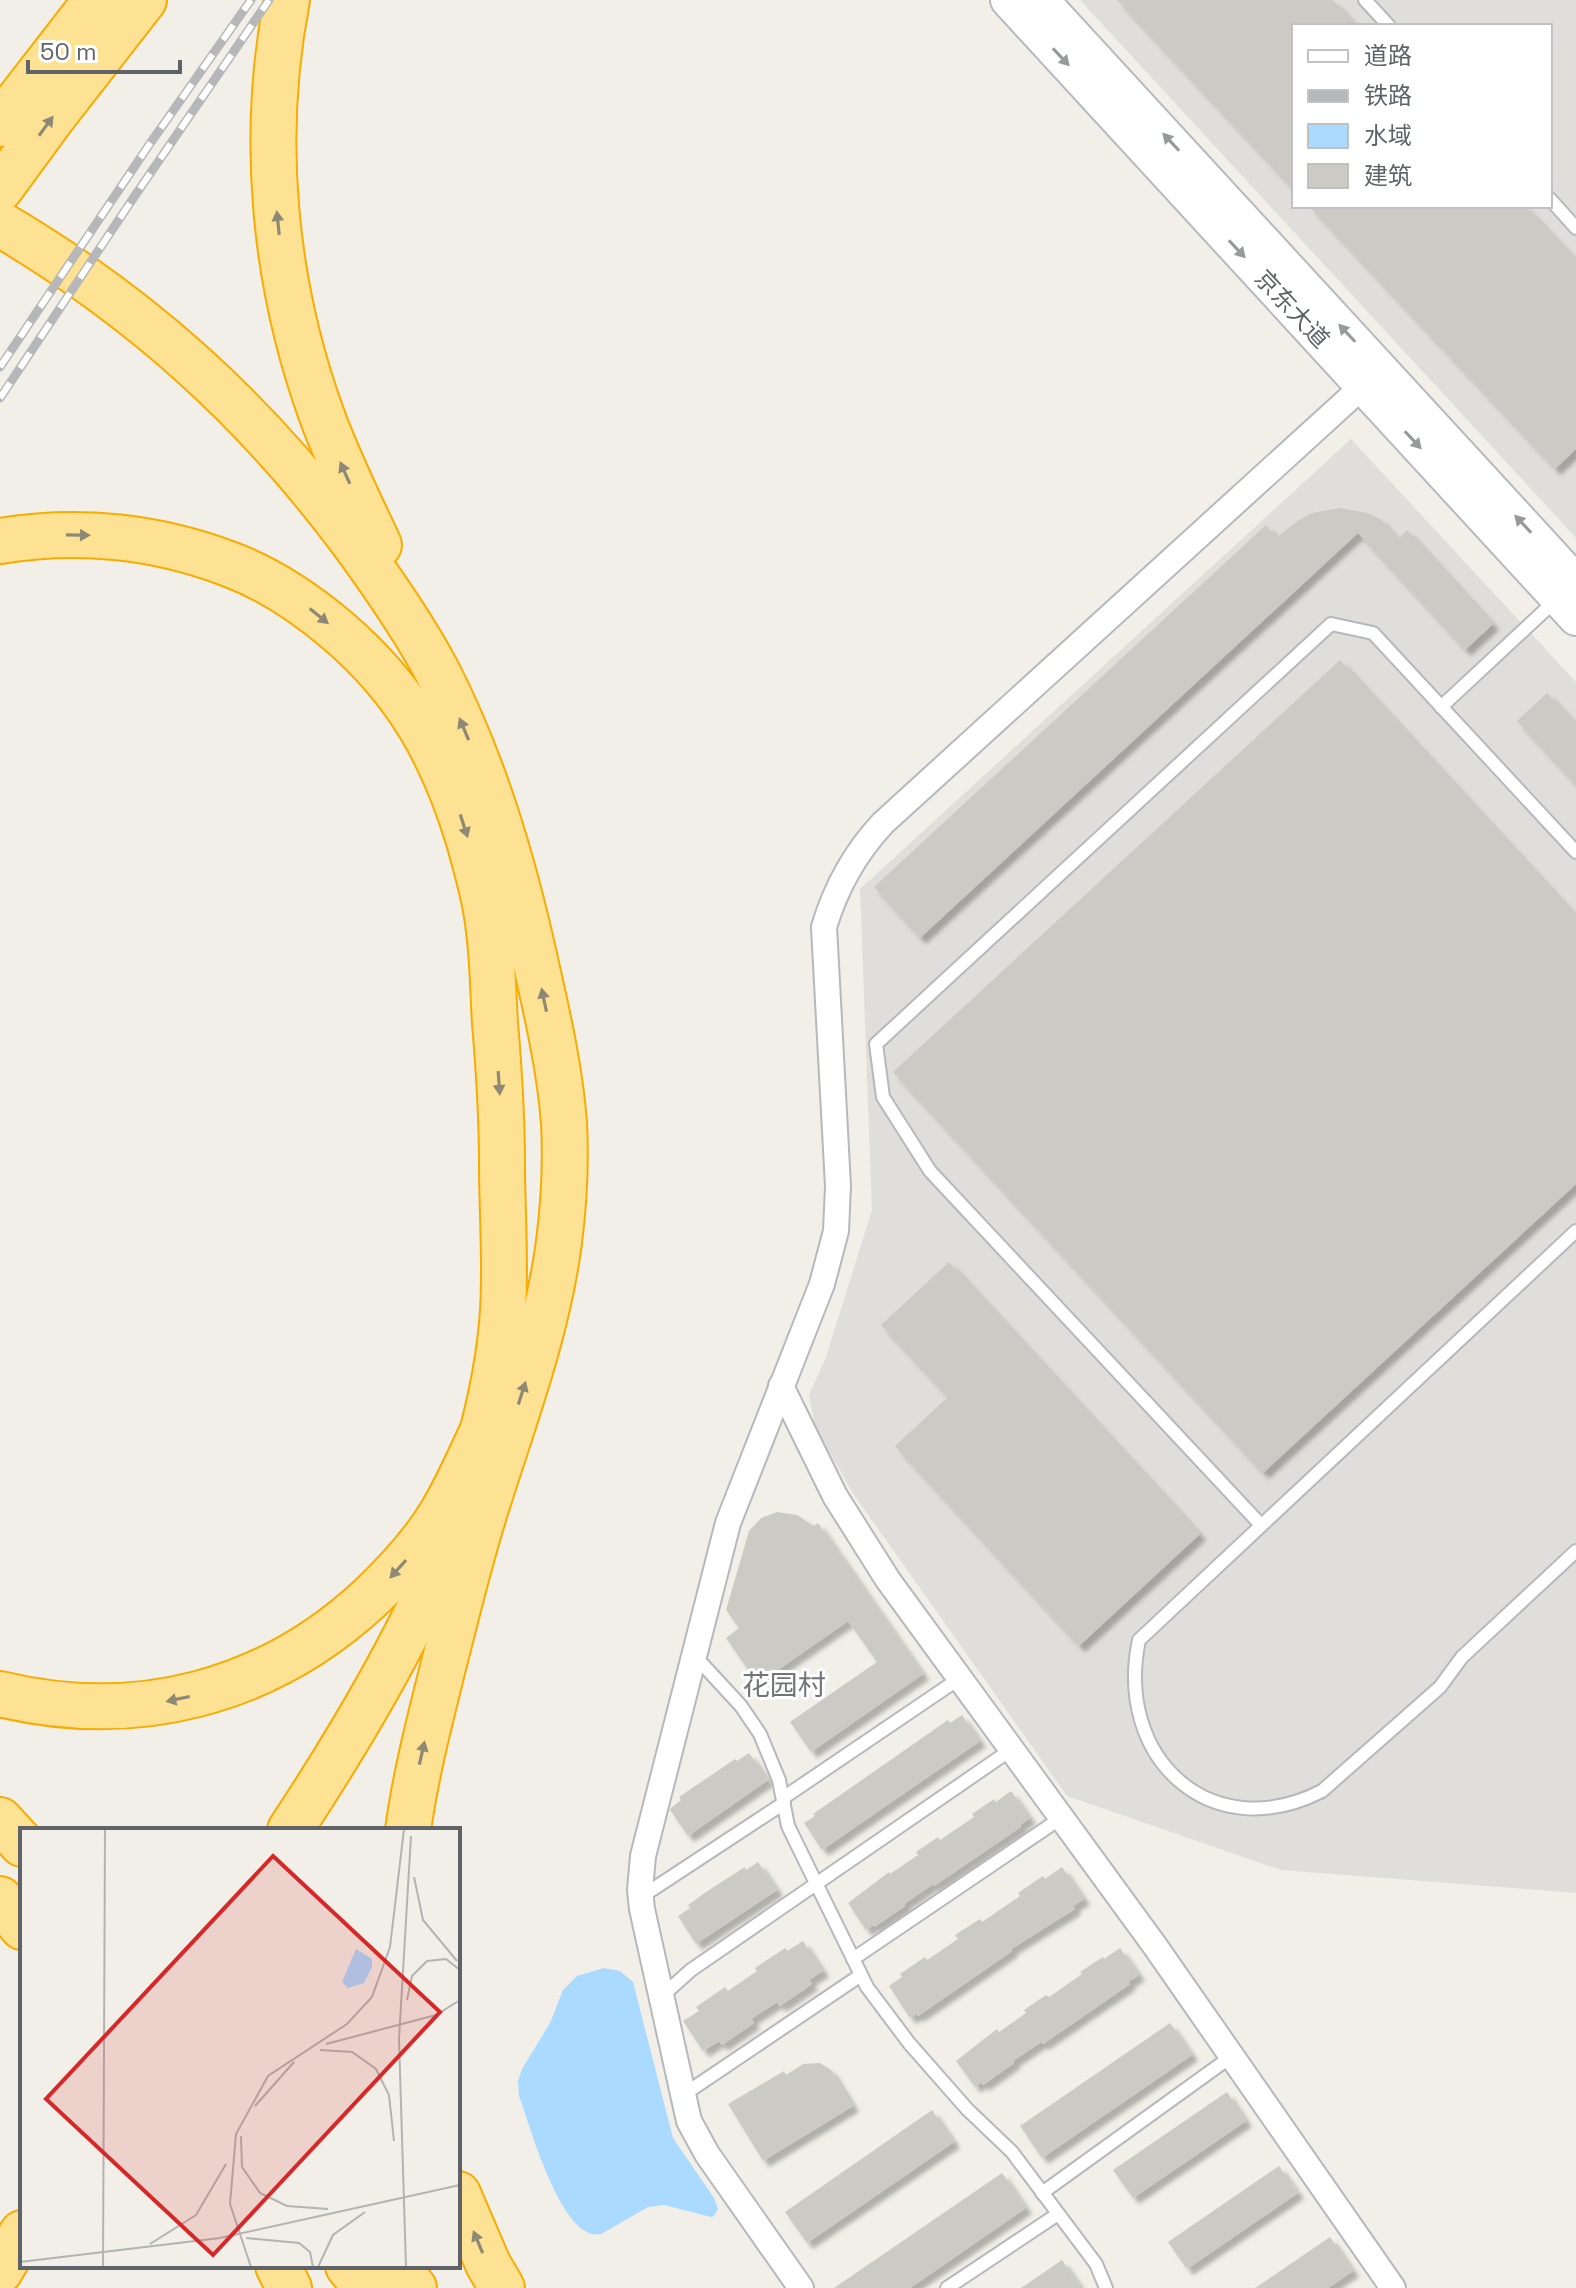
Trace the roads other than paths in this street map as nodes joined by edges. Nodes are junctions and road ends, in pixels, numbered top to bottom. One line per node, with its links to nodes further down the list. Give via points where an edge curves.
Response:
1 (96, 0): 8 (highway)
2 (144, 0): 9 (highway, one-way to 2)
3 (287, 0): 18 (highway, one-way to 3, via 336,454 293,315 273,162 276,78)
4 (1008, 0): 15 (main road, 京东大道, one-way to 15)
5 (1365, 0): 7 (lane)
6 (1049, 3): 17 (main road, 京东大道, one-way to 6)
7 (1387, 24)
8 (0, 124)
9 (0, 189)
10 (1552, 201): 12 (lane)
11 (0, 224): 14 (highway)
12 (1576, 228)
13 (0, 250): 14 (highway)
14 (44, 264): 18 (highway, via 111,296 248,416 341,526); 20 (highway, via 189,390 314,527 416,681)
15 (1363, 386): 17 (main road, 京东大道, one-way to 17); 23 (street, via 883,823 844,874 824,927 836,1231 822,1284)
16 (0, 541): 20 (highway, one-way to 20, via 56,534 123,537 214,558 270,582 316,613 384,675 418,720)
17 (1570, 599): 19 (lane)
18 (436, 671): 26 (highway, one-way to 18, via 546,1312 563,1203 564,1121 544,1003 513,873 477,759)
19 (1441, 707): 21 (lane); 25 (lane, via 1373,633 1331,624 876,1044 883,1097 930,1171)
20 (442, 765): 24 (highway, one-way to 24, via 473,856 489,930 502,1125 503,1311)
21 (1576, 852)
22 (1576, 1231): 25 (lane)
23 (781, 1386): 28 (street, via 728,1523); 29 (street, via 835,1496)
24 (482, 1432): 30 (highway, one-way to 30, via 442,1513 403,1564 358,1609 284,1660 220,1688 150,1704 86,1707); 35 (highway, via 425,1595 339,1755)
25 (1261, 1525): 27 (lane, via 1139,1640 1133,1676 1144,1731 1174,1777 1214,1800 1258,1809 1292,1804 1322,1791 1440,1687 1462,1657)
26 (473, 1548): 36 (highway, via 391,1703); 37 (highway, one-way to 26, via 422,1751)
27 (1576, 1551)
28 (694, 1655): 32 (lane, via 752,1721); 42 (street, via 643,1856)
29 (960, 1678): 31 (street); 32 (lane)
30 (0, 1694)
31 (1012, 1749): 33 (street); 40 (lane)
32 (783, 1800): 40 (lane, via 788,1826); 42 (lane)
33 (1061, 1818): 45 (lane); 48 (street)
34 (0, 1820): 38 (highway)
35 (291, 1828)
36 (315, 1828)
37 (408, 1828)
38 (20, 1842)
39 (0, 1874): 41 (highway)
40 (816, 1884): 45 (lane); 47 (lane)
41 (20, 1896)
42 (641, 1897): 47 (street)
43 (0, 1899): 44 (highway)
44 (20, 1924)
45 (853, 1959): 46 (lane)
46 (861, 1975): 49 (lane); 50 (lane, via 909,2043 1012,2152)
47 (662, 1996): 49 (street)
48 (1232, 2056): 50 (lane); 67 (street)
49 (683, 2095): 64 (street, via 689,2121 707,2154)
50 (1042, 2193): 52 (lane)
51 (460, 2199): 63 (highway, one-way to 51)
52 (1058, 2214): 65 (lane); 66 (lane, via 1096,2264)
53 (20, 2236): 58 (highway)
54 (24, 2268): 59 (highway)
55 (279, 2268): 60 (highway)
56 (350, 2268): 61 (highway)
57 (398, 2268): 62 (highway)
58 (0, 2271)
59 (13, 2288)
60 (289, 2288)
61 (366, 2288)
62 (414, 2288)
63 (502, 2288)
64 (801, 2288)
65 (947, 2288)
66 (1106, 2288)
67 (1393, 2288)

